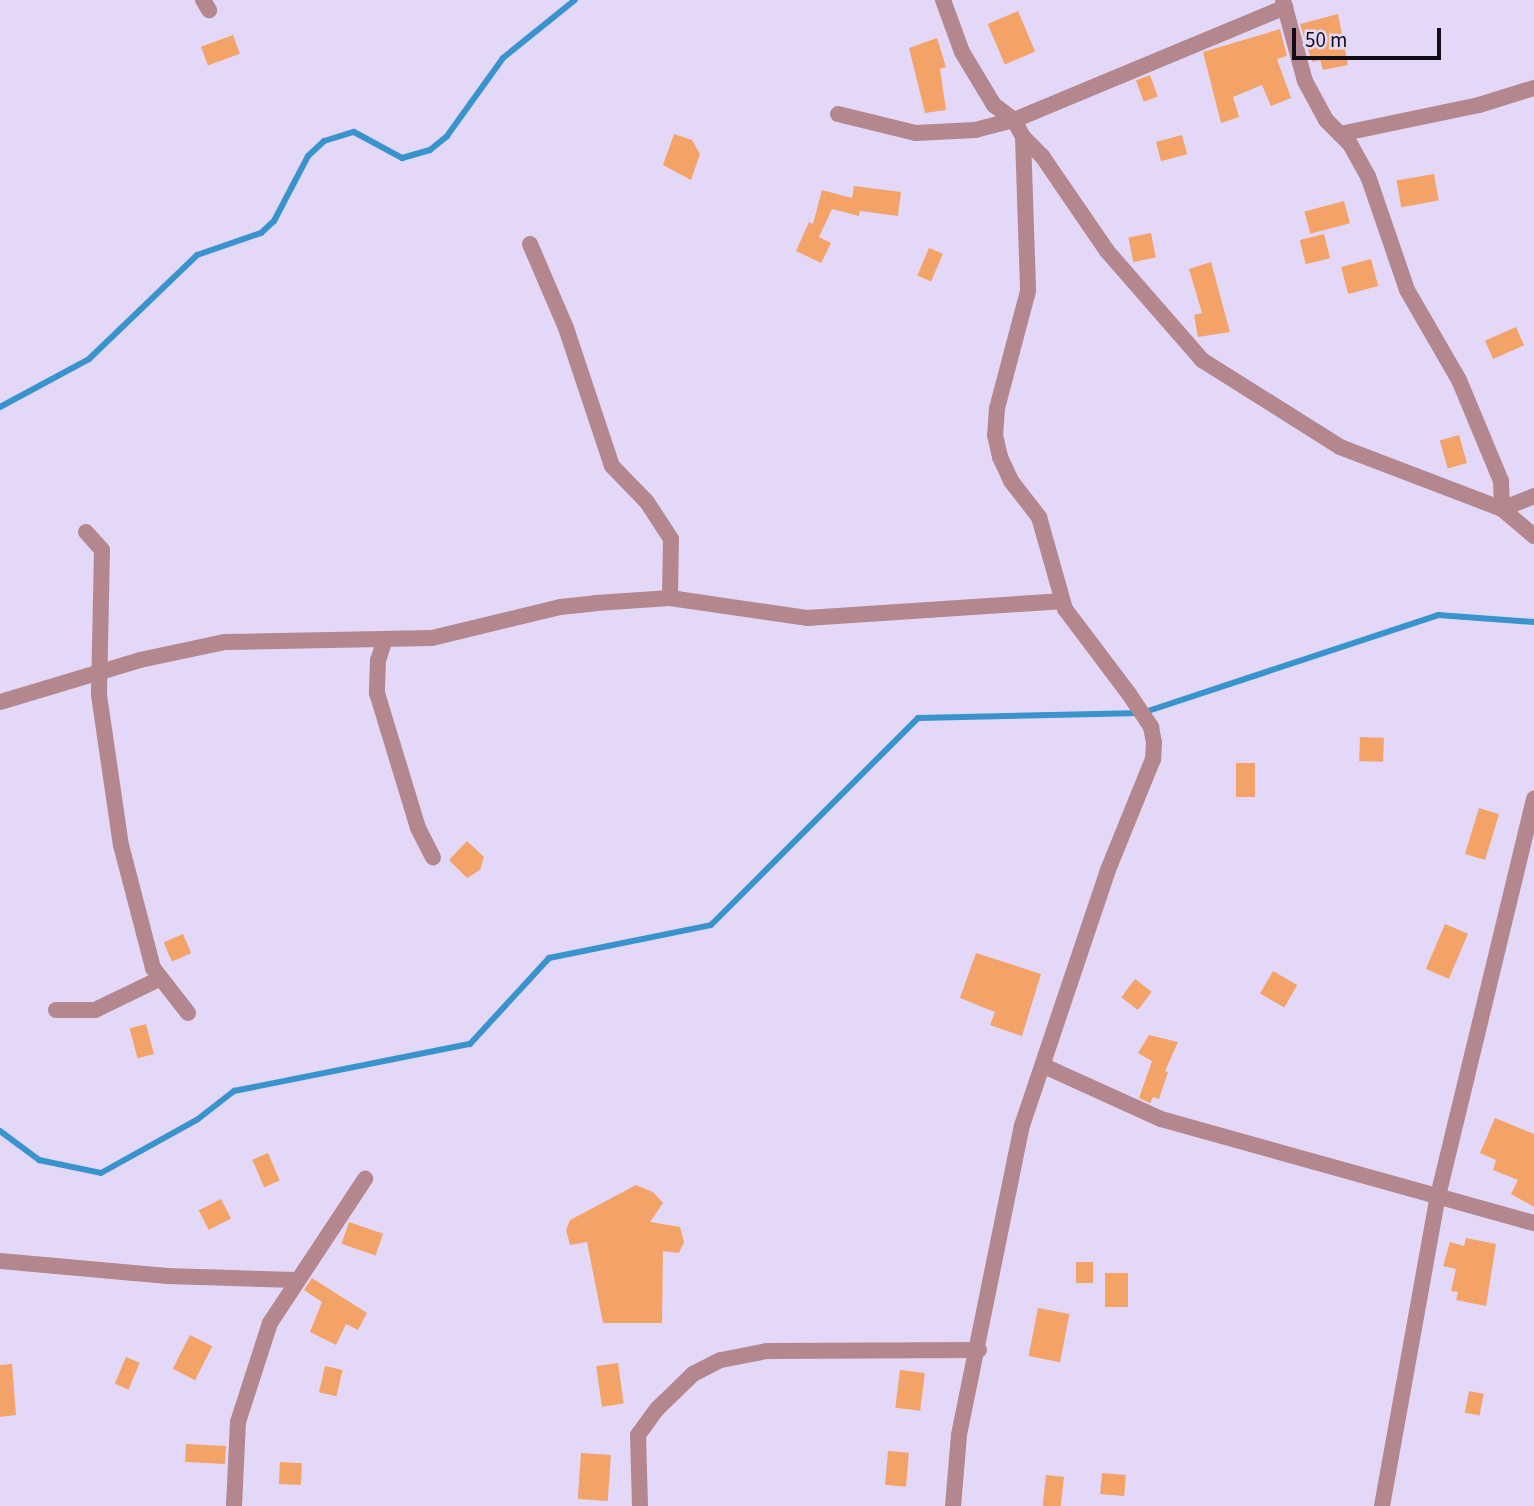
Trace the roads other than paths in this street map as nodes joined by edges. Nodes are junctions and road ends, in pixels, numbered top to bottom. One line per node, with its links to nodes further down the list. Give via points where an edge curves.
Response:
1 (943, 0): 5 (street, via 972,69 994,104)
2 (1284, 4): 5 (street); 6 (street, via 1305,81 1326,120)
3 (1534, 88): 6 (street, via 1479,105)
4 (838, 114): 5 (street, via 916,133 975,130)
5 (1014, 120): 7 (street)
6 (1340, 134): 10 (street, via 1359,157 1407,290 1468,401 1501,481)
7 (1023, 137): 10 (street, via 1042,156 1107,251 1202,360 1340,447); 14 (street, via 1028,291 997,408 995,435 1010,481 1039,517 1047,537)
8 (530, 244): 13 (street, via 566,328 612,466 647,502 671,539)
9 (1534, 496): 10 (street)
10 (1502, 509): 12 (street)
11 (86, 532): 16 (street, via 102,550)
12 (1534, 536)
13 (670, 598): 14 (street, via 807,618); 15 (street, via 560,607 477,630 432,638)
14 (1060, 601): 23 (street, via 1129,694 1151,727 1154,742 1153,759 1108,870)
15 (385, 639): 16 (street, via 225,642); 19 (street, via 378,660 377,693 418,828)
16 (101, 672): 17 (street); 20 (street, via 99,695 121,845 144,944)
17 (0, 702)
18 (1534, 799): 25 (street)
19 (433, 857)
20 (159, 979): 21 (street, via 95,1010); 22 (street)
21 (56, 1010)
22 (188, 1013)
23 (1044, 1066): 25 (street, via 1161,1119); 29 (street, via 1013,1164)
24 (365, 1179): 28 (street)
25 (1437, 1200): 26 (street); 33 (street)
26 (1534, 1223)
27 (0, 1261): 28 (street, via 167,1276)
28 (295, 1280): 30 (street, via 252,1367 238,1422)
29 (979, 1350): 31 (street, via 767,1351 721,1360 693,1374 638,1435); 32 (street, via 959,1435)
30 (234, 1506)
31 (640, 1506)
32 (953, 1506)
33 (1382, 1506)

